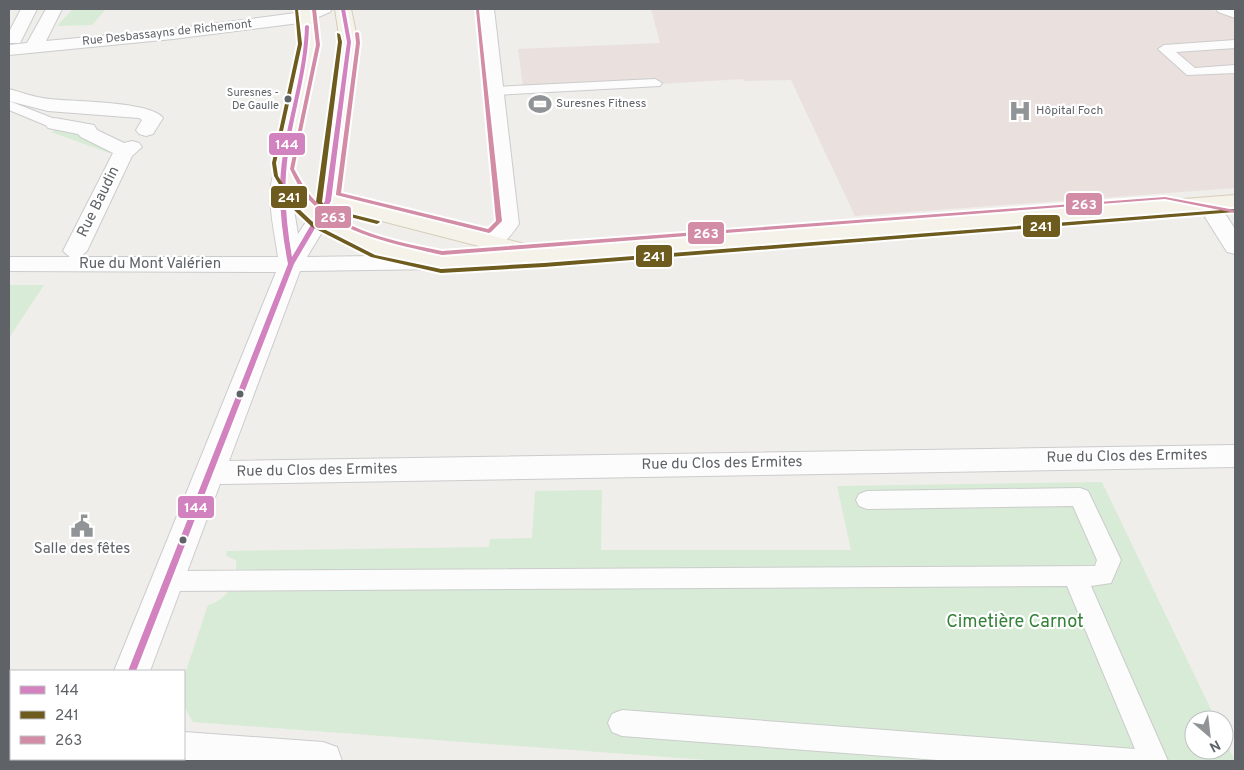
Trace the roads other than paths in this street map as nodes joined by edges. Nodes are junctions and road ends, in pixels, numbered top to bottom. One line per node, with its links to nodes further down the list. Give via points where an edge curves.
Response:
1 (29, 9): 8 (street)
2 (54, 9): 10 (street)
3 (343, 9): 21 (main road, via 349,42)
4 (486, 9): 13 (street)
5 (1224, 9): 7 (street)
6 (312, 11): 10 (street, Rue Desbassayns de Richemont, via 173,34); 18 (main road, via 309,44 285,152)
7 (1235, 12)
8 (11, 44): 10 (street, Rue Desbassayns de Richemont)
9 (1235, 44): 11 (lane, via 1164,49 1192,72)
10 (34, 48)
11 (1235, 69)
12 (656, 83): 13 (lane)
13 (494, 91): 23 (street, via 508,224)
14 (9, 95): 17 (street, via 48,105 144,113 153,118)
15 (9, 105): 16 (lane)
16 (55, 124): 25 (street, Rue Baudin, via 86,129 88,133 128,150)
17 (146, 130)
18 (284, 172): 21 (main road, via 302,204); 29 (street, via 281,198)
19 (1235, 202): 20 (main road)
20 (1166, 207): 22 (main road); 26 (main road)
21 (323, 210): 23 (main road); 27 (main road, via 376,248); 29 (street)
22 (1231, 216): 24 (street)
23 (492, 241): 26 (main road)
24 (1235, 247)
25 (75, 251)
26 (543, 256): 27 (main road)
27 (441, 262): 29 (street, Rue du Mont Valérien)
28 (9, 264): 29 (street, Rue du Mont Valérien)
29 (291, 264): 31 (street)
30 (1235, 456): 31 (street, Rue du Clos des Ermites)
31 (209, 473): 34 (street)
32 (866, 500): 33 (lane, via 1080,497 1108,560 1102,576)
33 (1074, 575): 34 (lane); 40 (lane)
34 (167, 582): 35 (street)
35 (132, 670)
36 (622, 723): 39 (lane)
37 (185, 751): 38 (street)
38 (323, 761)
39 (1131, 761)
40 (1154, 761)

